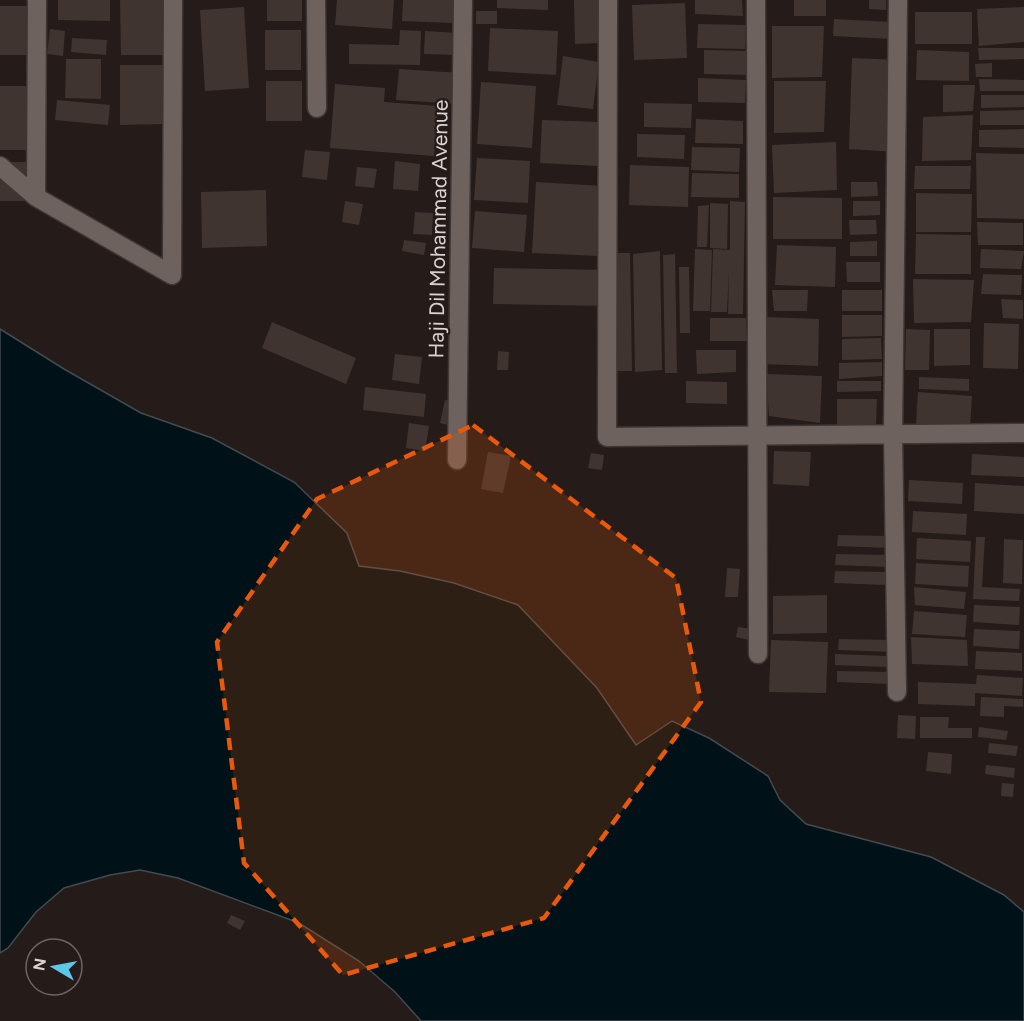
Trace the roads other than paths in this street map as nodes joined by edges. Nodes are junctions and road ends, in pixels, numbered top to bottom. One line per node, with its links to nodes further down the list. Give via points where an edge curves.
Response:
1 (37, 0): 10 (street)
2 (173, 0): 10 (street, via 172,275)
3 (316, 0): 8 (street)
4 (463, 0): 14 (street, Haji Dil Mohammad Avenue)
5 (608, 0): 13 (street, via 607,437)
6 (756, 0): 13 (street)
7 (898, 0): 12 (street)
8 (317, 108)
9 (0, 166): 10 (street)
10 (36, 197)
11 (1024, 433): 12 (street)
12 (893, 434): 13 (street); 16 (street)
13 (757, 436): 15 (street)
14 (457, 460)
15 (758, 654)
16 (897, 692)

